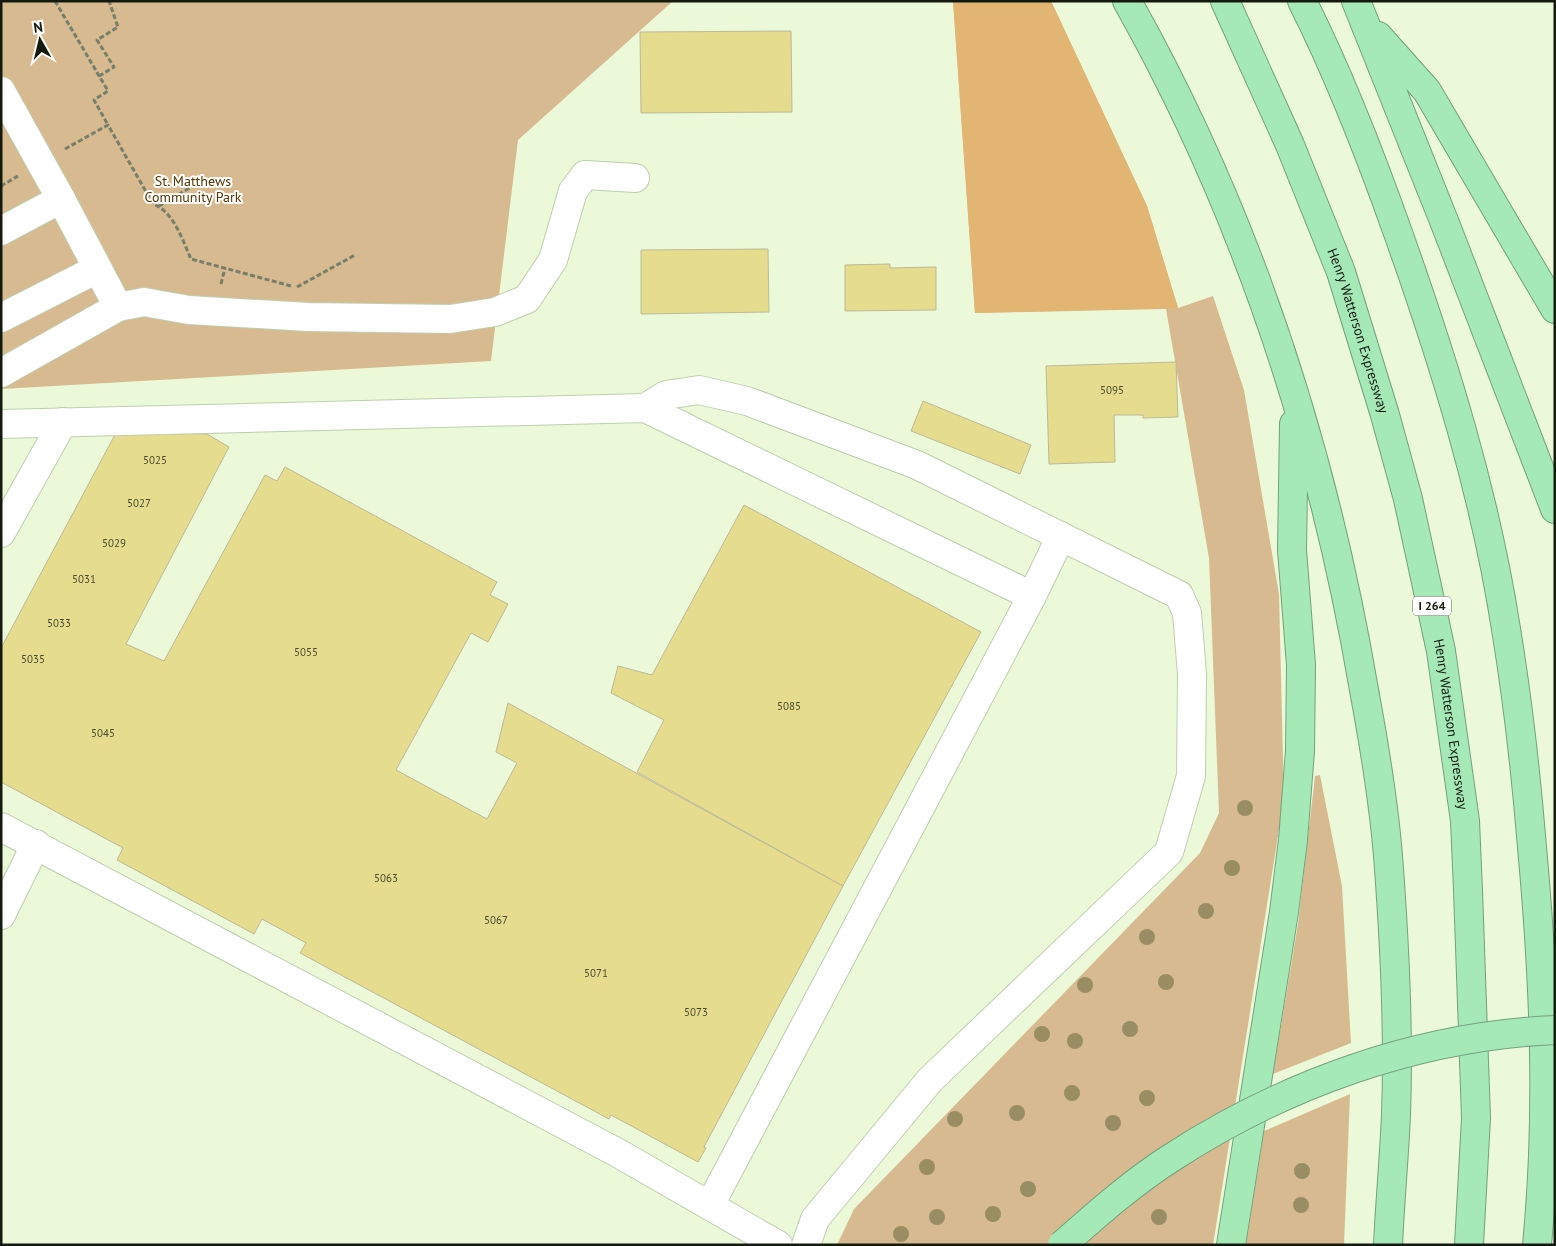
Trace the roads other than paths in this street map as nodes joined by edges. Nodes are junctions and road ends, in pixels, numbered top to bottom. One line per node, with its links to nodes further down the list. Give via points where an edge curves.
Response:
1 (1127, 1): 14 (highway, via 1214,173 1270,316)
2 (1225, 1): 32 (highway, Henry Watterson Expressway / I 264, via 1294,154 1340,272 1385,415 1436,624 1465,821 1476,1118)
3 (1302, 1): 33 (highway, via 1357,122 1426,312 1474,476 1506,626 1522,740 1540,926 1544,1092)
4 (1361, 12): 11 (highway, via 1428,91); 18 (highway)
5 (1, 91): 7 (lane)
6 (635, 178): 10 (lane, via 585,175 573,192 553,260 527,300 495,312 450,319 308,317 189,310 144,302)
7 (61, 199): 8 (lane); 9 (lane)
8 (1, 231)
9 (97, 269): 10 (lane); 12 (lane)
10 (118, 307): 13 (lane)
11 (1555, 309)
12 (1, 318)
13 (1, 373)
14 (1294, 392): 30 (highway, via 1292,550 1300,665 1300,752 1284,912); 31 (highway, via 1347,598 1385,823 1393,935 1396,1057)
15 (645, 408): 16 (lane); 20 (lane, via 666,395 699,390 747,401 917,465); 21 (lane)
16 (63, 422): 17 (lane); 19 (lane)
17 (1, 424)
18 (1555, 509)
19 (1, 533)
20 (1060, 536): 21 (lane); 28 (lane, via 1179,594 1187,613 1192,674 1192,776 1169,852 930,1080 815,1219)
21 (1032, 596): 26 (lane)
22 (1, 827): 23 (lane)
23 (36, 844): 24 (lane); 26 (lane, via 618,1153)
24 (1, 915)
25 (1555, 1030): 29 (highway, bridge, via 1500,1036 1408,1053 1356,1067 1289,1094 1222,1126 1170,1159 1129,1188)
26 (710, 1206): 27 (lane)
27 (778, 1245)
28 (806, 1245)
29 (1062, 1245)
30 (1231, 1245)
31 (1388, 1245)
32 (1469, 1245)
33 (1537, 1245)

